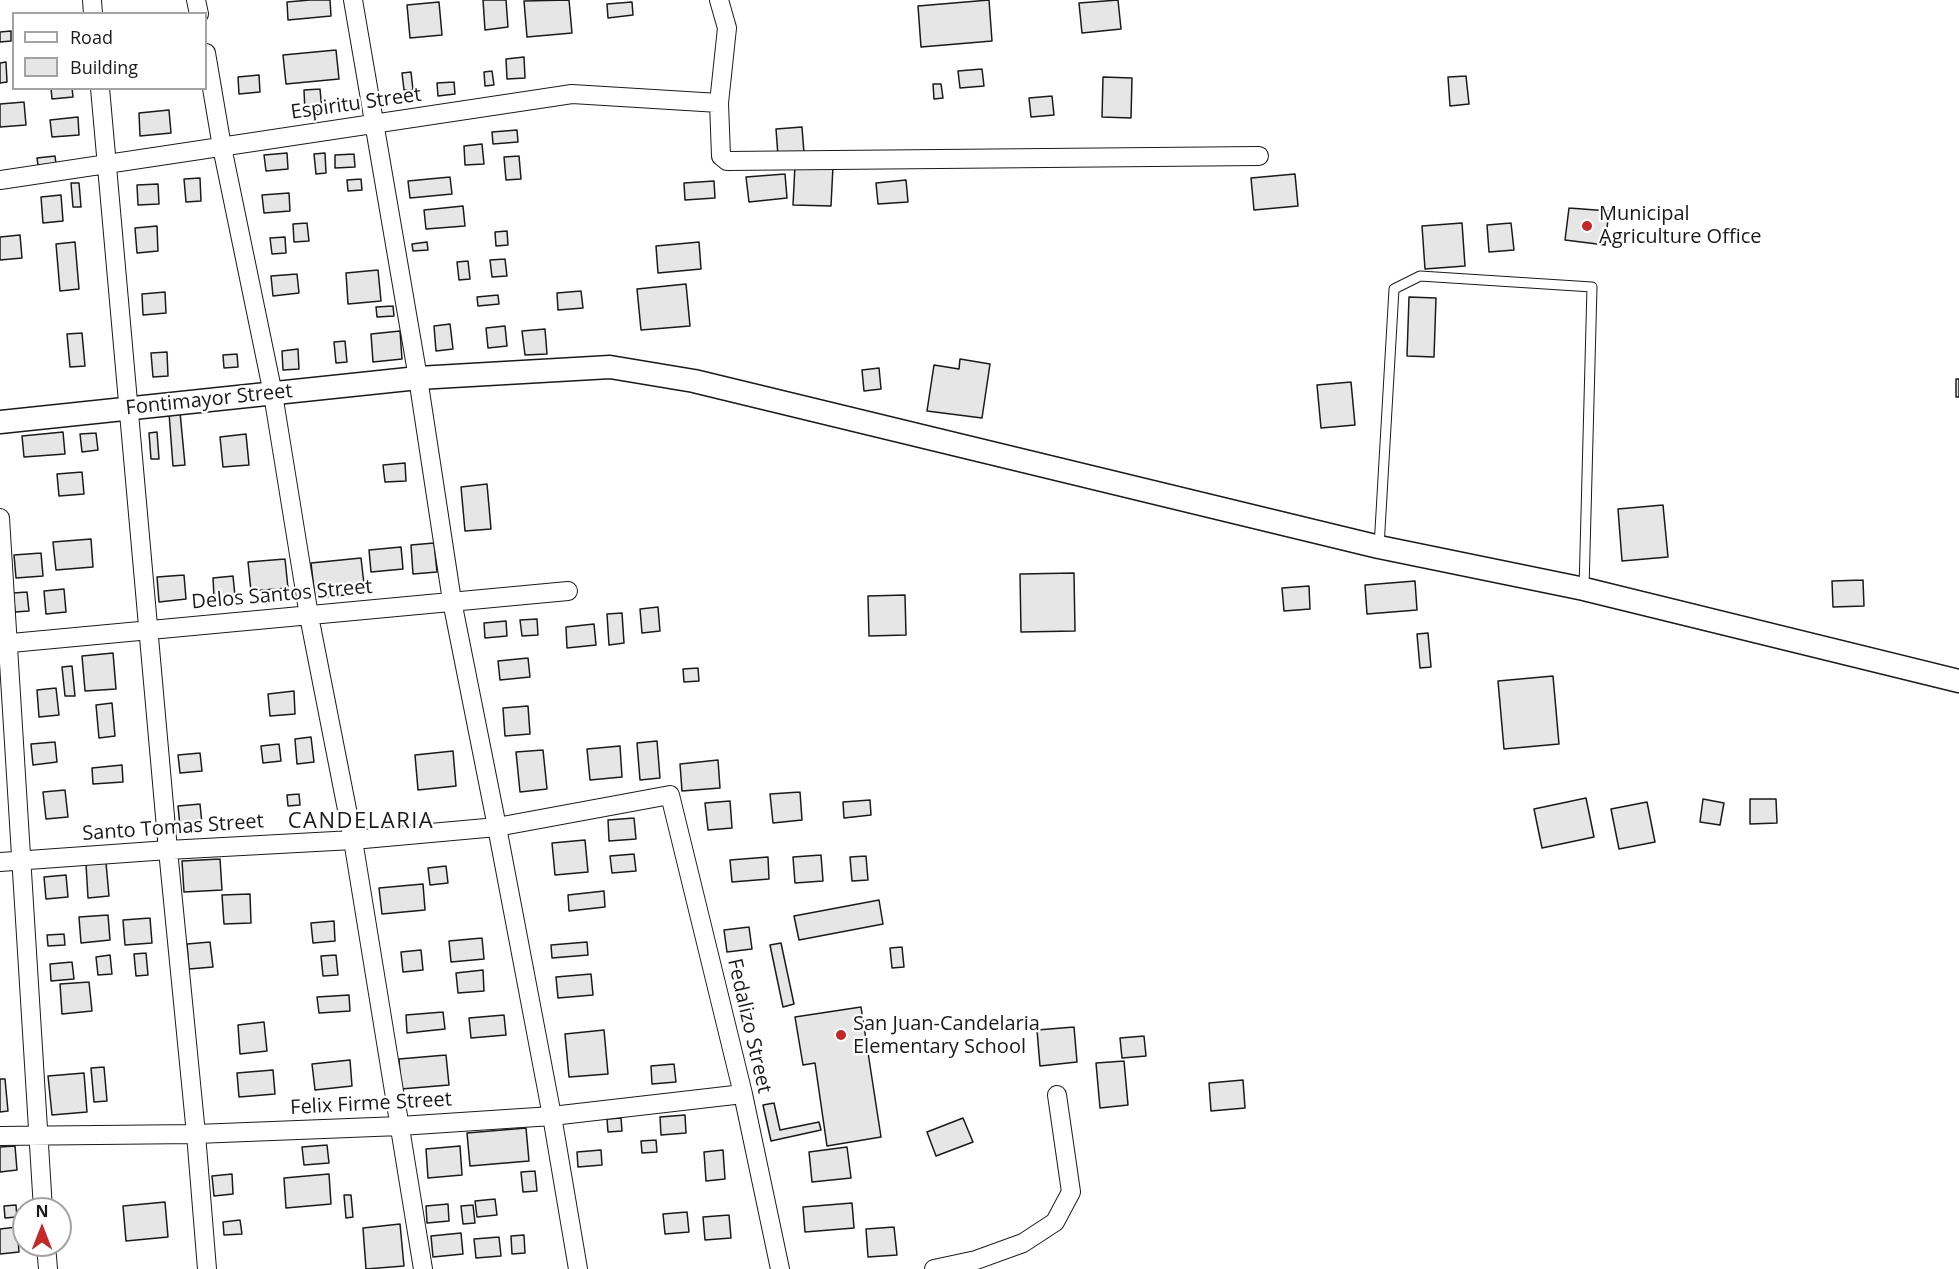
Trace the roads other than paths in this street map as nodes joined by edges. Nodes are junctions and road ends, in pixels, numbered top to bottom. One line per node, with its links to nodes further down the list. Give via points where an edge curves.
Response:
1 (353, 0): 6 (street)
2 (719, 0): 5 (street, via 727,28)
3 (207, 59): 7 (street)
4 (100, 90): 9 (street)
5 (719, 104): 6 (street, Espiritu Street, via 572,94); 8 (street, via 721,156 727,161)
6 (375, 124): 7 (street, Espiritu Street); 11 (street)
7 (222, 147): 9 (street, Espiritu Street); 12 (street)
8 (1259, 156)
9 (106, 164): 10 (street, Espiritu Street); 13 (street)
10 (0, 180)
11 (418, 378): 12 (street, Fontimayor Street); 16 (street, Fontimayor Street, via 610,368 694,381); 19 (street)
12 (273, 394): 13 (street, Fontimayor Street); 20 (street)
13 (128, 408): 14 (street, Fontimayor Street); 21 (street)
14 (0, 422)
15 (0, 518): 22 (street)
16 (1379, 547): 17 (street, Fontimayor Street); 17 (lane, via 1394,289 1420,276 1592,287)
17 (1584, 589): 23 (street, Fontimayor Street)
18 (568, 591): 19 (street, Delos Santos Street)
19 (452, 601): 20 (street, Delos Santos Street); 25 (street)
20 (309, 616): 21 (street, Delos Santos Street); 26 (street)
21 (148, 630): 22 (street, Delos Santos Street); 27 (street)
22 (4, 643): 28 (street)
23 (1959, 681)
24 (670, 795): 25 (street, Santo Tomas Street); 30 (street, Fedalizo Street)
25 (497, 827): 26 (street, Santo Tomas Street); 32 (street)
26 (353, 840): 27 (street, Santo Tomas Street); 33 (street)
27 (168, 850): 28 (street, Santo Tomas Street); 34 (street)
28 (20, 861): 29 (street, Santo Tomas Street); 36 (street)
29 (0, 862)
30 (743, 1094): 32 (street, Felix Firme Street); 41 (street, Fedalizo Street)
31 (1057, 1095): 42 (street, via 1071,1192 1055,1222 1023,1243 976,1260)
32 (552, 1116): 33 (street, Felix Firme Street); 40 (street)
33 (400, 1126): 34 (street, Felix Firme Street); 39 (street)
34 (196, 1134): 36 (street, Felix Firme Street); 38 (street)
35 (0, 1136): 36 (street, Felix Firme Street)
36 (38, 1136): 37 (street)
37 (42, 1197)
38 (207, 1269)
39 (423, 1269)
40 (578, 1269)
41 (780, 1269)
42 (934, 1269)

